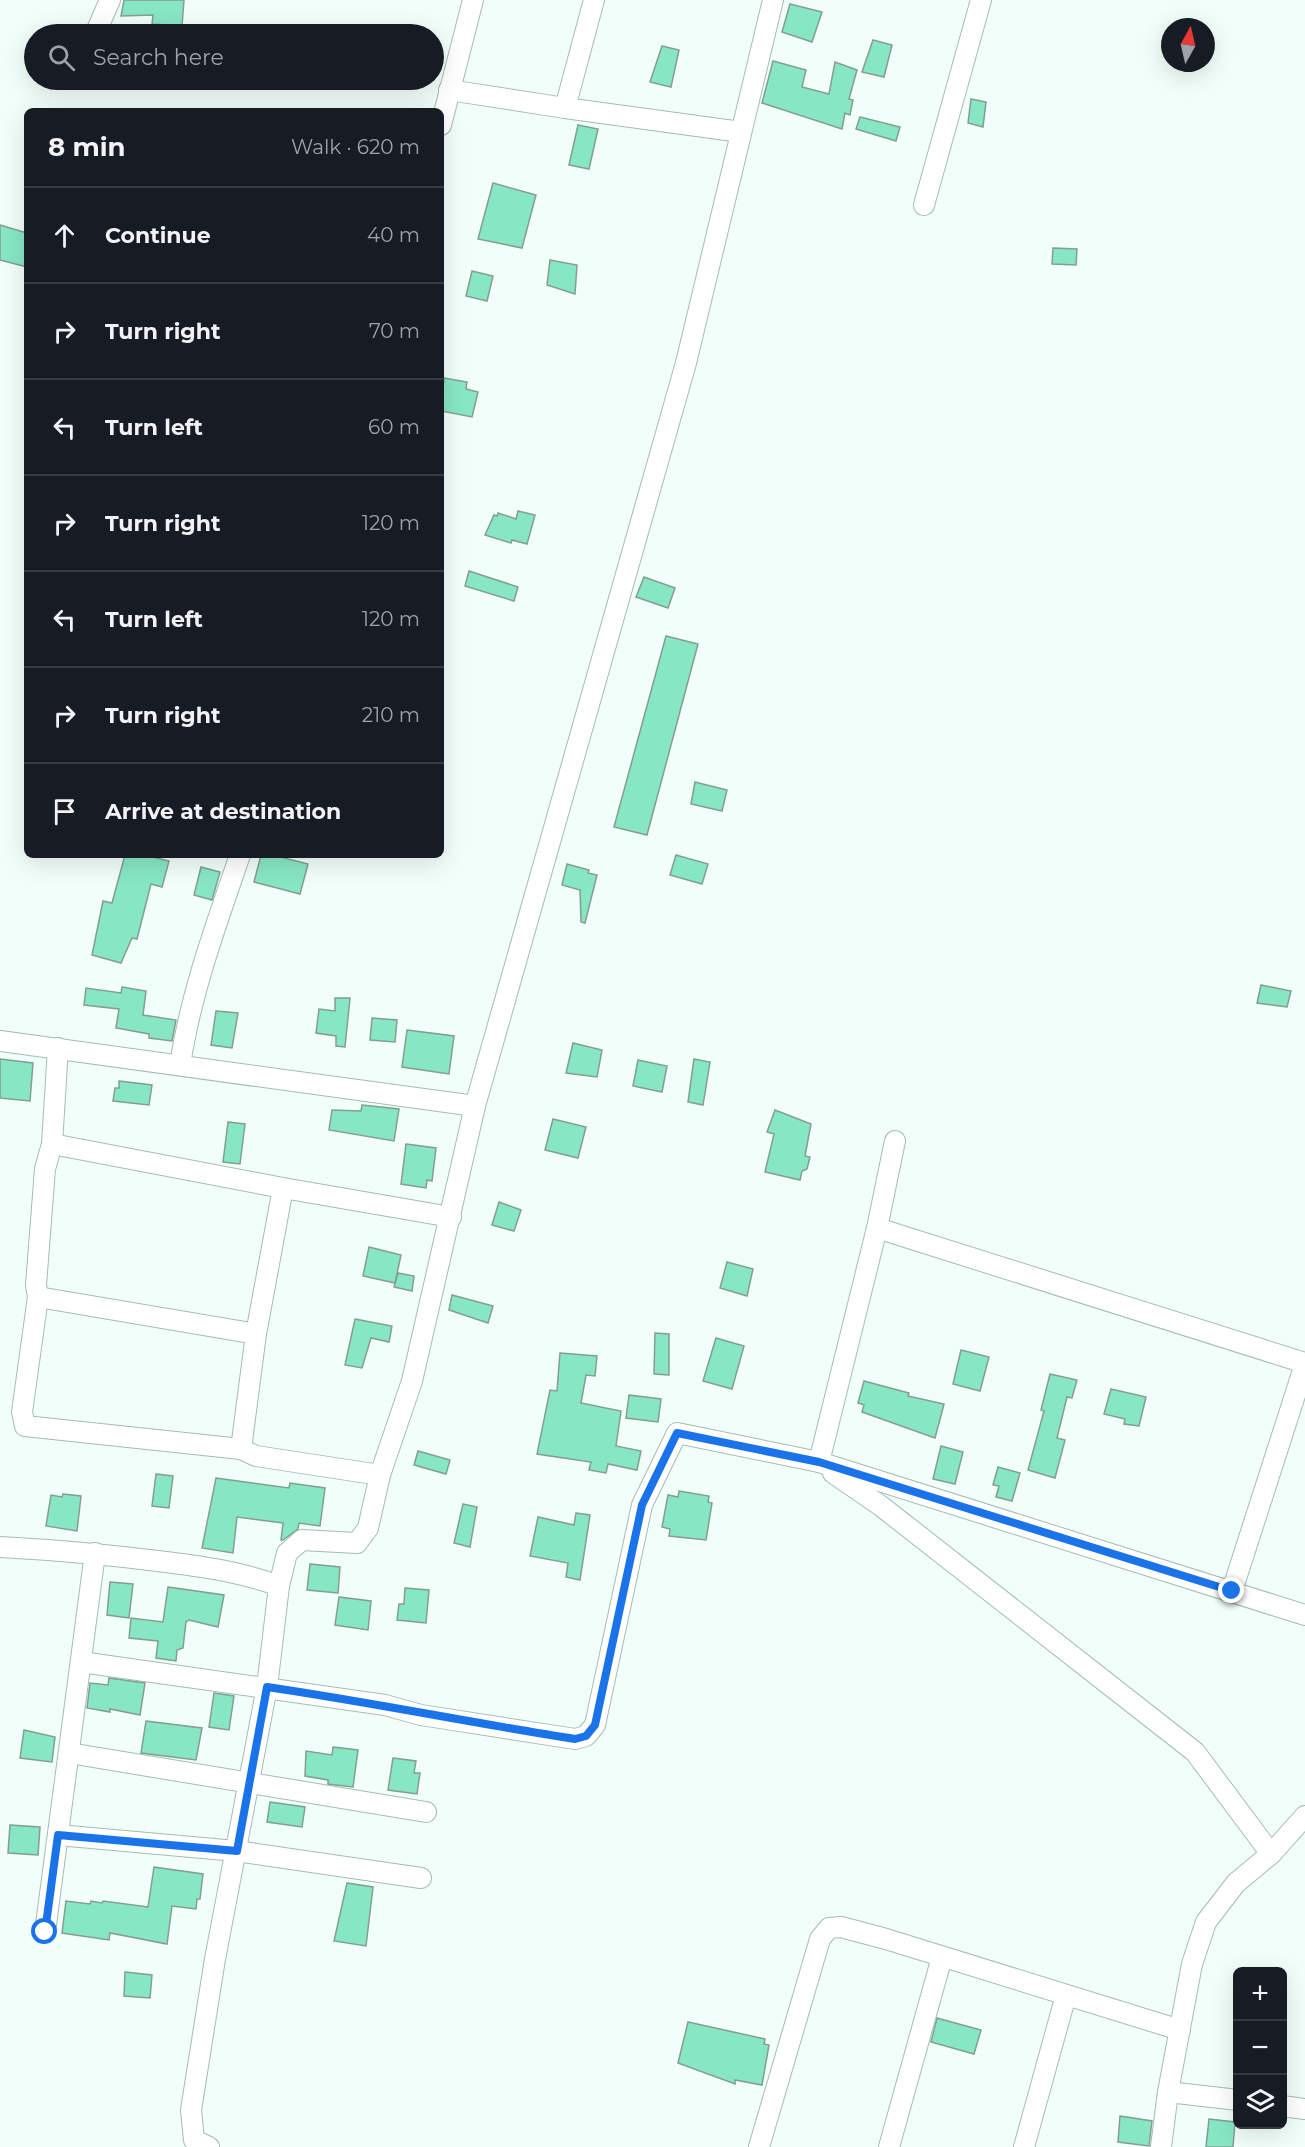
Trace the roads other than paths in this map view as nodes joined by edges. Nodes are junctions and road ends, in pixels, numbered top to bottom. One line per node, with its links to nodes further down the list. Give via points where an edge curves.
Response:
1 (110, 0): 6 (street)
2 (472, 0): 7 (street)
3 (594, 0): 8 (street)
4 (773, 0): 10 (street)
5 (981, 0): 11 (street)
6 (99, 24)
7 (449, 90): 8 (street); 9 (street)
8 (565, 108): 10 (street)
9 (444, 112)
10 (741, 132): 16 (street, via 686,363)
11 (924, 206)
12 (239, 858): 15 (street, via 203,962)
13 (0, 1041): 14 (street)
14 (58, 1048): 15 (street); 18 (street)
15 (180, 1065): 16 (street)
16 (475, 1106): 20 (street)
17 (895, 1141): 21 (street)
18 (52, 1144): 19 (street); 22 (street, via 45,1169)
19 (283, 1188): 20 (street); 23 (street)
20 (451, 1217): 27 (street, via 412,1381)
21 (877, 1228): 24 (street); 26 (street)
22 (38, 1297): 23 (street); 25 (street, via 22,1412 25,1426)
23 (256, 1334): 25 (street)
24 (1305, 1363): 31 (street)
25 (241, 1449): 27 (street, via 256,1456)
26 (819, 1462): 31 (street); 34 (street, via 677,1433 642,1505 595,1725 586,1736 563,1738); 41 (street, via 1195,1752)
27 (380, 1475): 30 (street, via 368,1528 357,1543 302,1540 287,1553)
28 (0, 1547): 29 (street)
29 (95, 1553): 30 (street, via 224,1570); 33 (street)
30 (279, 1586): 34 (street)
31 (1232, 1591): 32 (street)
32 (1305, 1615)
33 (81, 1662): 34 (street); 35 (street)
34 (267, 1687): 36 (street)
35 (69, 1753): 36 (street); 39 (street)
36 (250, 1783): 37 (street); 40 (street)
37 (426, 1812)
38 (1305, 1816): 41 (street)
39 (58, 1835): 40 (street); 43 (street)
40 (237, 1851): 42 (street); 51 (street, via 191,2110 194,2140)
41 (1271, 1854): 46 (street, via 1236,1883 1206,1922 1192,1964)
42 (421, 1878)
43 (45, 1932)
44 (942, 1957): 45 (street); 52 (street, via 841,1927 830,1928 820,1939); 53 (street)
45 (1066, 1995): 46 (street); 54 (street)
46 (1180, 2030): 47 (street)
47 (1168, 2092): 48 (street); 55 (street)
48 (1233, 2099)
49 (1287, 2107): 50 (street)
50 (1305, 2109)
51 (209, 2147)
52 (759, 2147)
53 (889, 2147)
54 (1024, 2147)
55 (1161, 2147)

